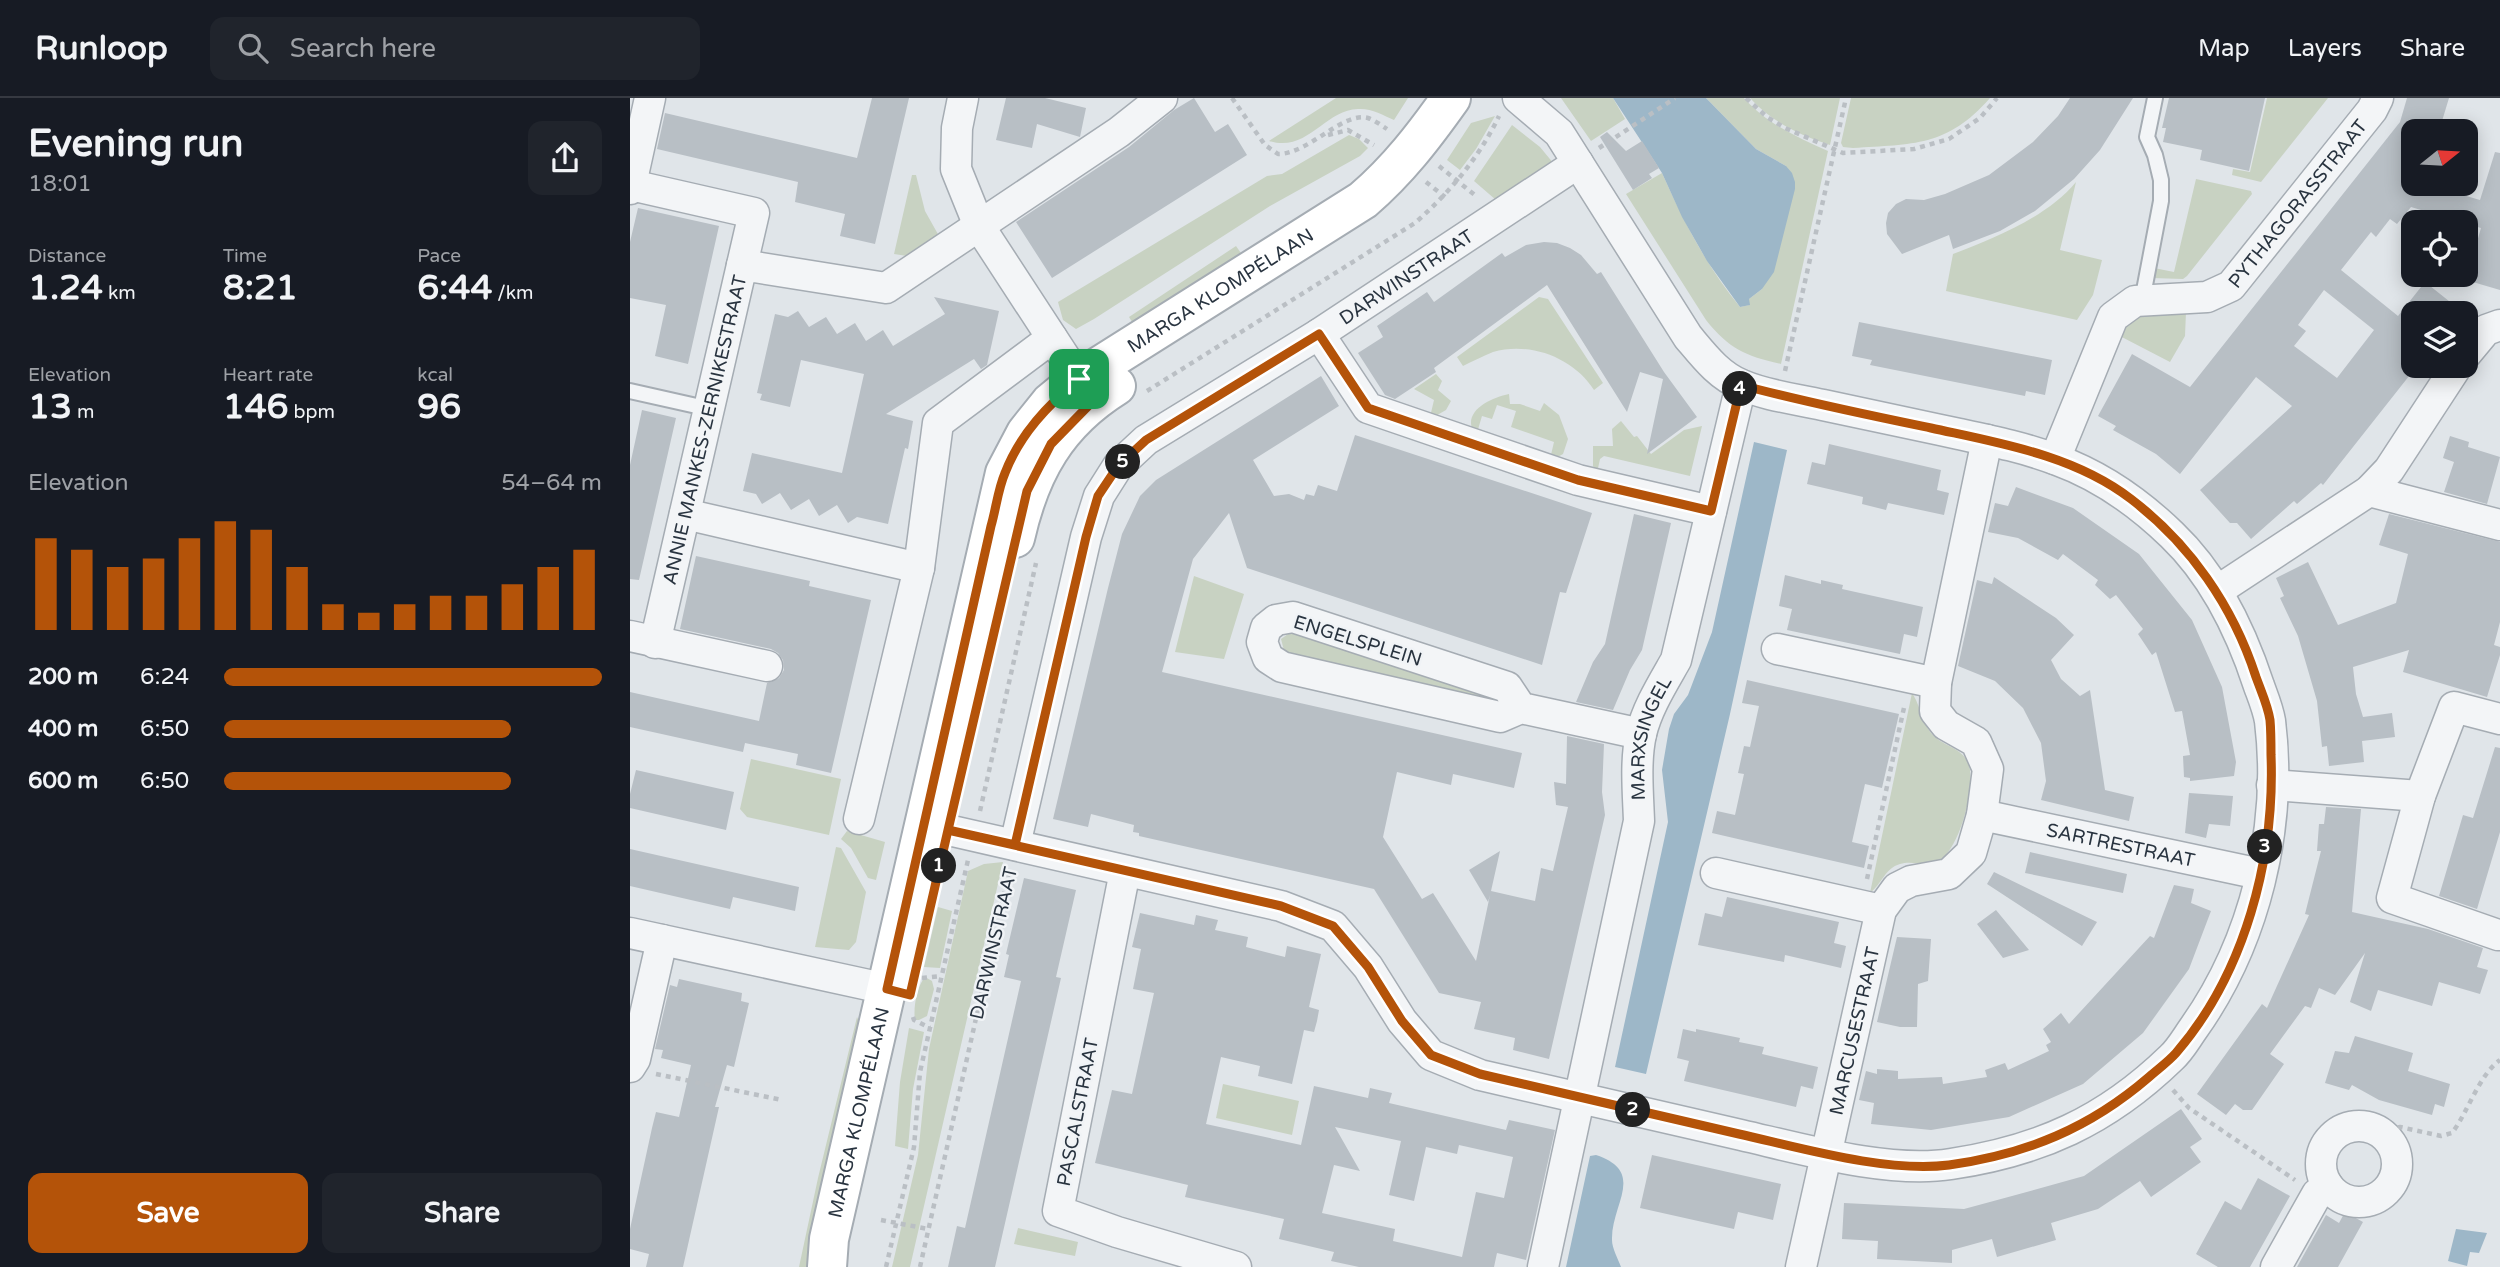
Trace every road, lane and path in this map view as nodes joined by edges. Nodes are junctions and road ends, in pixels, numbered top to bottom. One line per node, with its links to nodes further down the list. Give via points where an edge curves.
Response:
1 (650, 98): 19 (street)
2 (963, 98): 20 (street, via 956,169)
3 (1162, 98): 20 (street, ANNIE MANKES-ZERNIKESTRAAT)
4 (1232, 98): 14 (path, via 1265,145 1278,154 1297,151 1355,118 1368,118)
5 (1451, 98): 29 (street, MARGA KLOMPÉLAAN, via 1416,148 1363,200)
6 (1462, 98): 29 (street, MARGA KLOMPÉLAAN, via 1456,130 1435,162 1377,222)
7 (1675, 98): 15 (path)
8 (1746, 98): 16 (path, via 1784,128)
9 (1846, 98): 16 (path)
10 (1997, 98): 16 (path, via 1968,128 1928,146 1857,153)
11 (2155, 98): 22 (lane, via 2147,137 2161,180 2161,201)
12 (2378, 98): 22 (street, PYTHAGORASSTRAAT, via 2231,286 2207,297)
13 (1510, 103): 17 (street, via 1559,133); 18 (path)
14 (1391, 131)
15 (1614, 137)
16 (1835, 150): 31 (path)
17 (1578, 163): 24 (street, DARWINSTRAAT); 28 (street, via 1688,337 1713,367)
18 (1457, 181)
19 (630, 187): 21 (street, via 754,213)
20 (979, 226): 21 (street, ANNIE MANKES-ZERNIKESTRAAT, via 886,288); 25 (street)
21 (742, 265): 32 (street, ANNIE MANKES-ZERNIKESTRAAT)
22 (2142, 301): 34 (street, PYTHAGORASSTRAAT, via 2113,317)
23 (2500, 325): 26 (street, via 2486,330)
24 (1319, 334): 36 (street, via 1368,408 1578,480); 53 (street, DARWINSTRAAT, via 1146,440 1118,466 1098,496)
25 (1052, 338): 29 (street); 39 (street, via 938,423)
26 (2478, 340)
27 (2449, 378): 35 (street, via 2389,470)
28 (1741, 385): 31 (street); 36 (street, MARXSINGEL)
29 (1086, 390): 52 (street, MARGA KLOMPÉLAAN, via 1027,491)
30 (630, 391): 32 (lane)
31 (1780, 396): 33 (street)
32 (710, 409): 37 (street, ANNIE MANKES-ZERNIKESTRAAT)
33 (1987, 440): 34 (street); 44 (street, MARCUSESTRAAT)
34 (2055, 459): 40 (street, via 2129,497 2176,538)
35 (2370, 491): 38 (street); 40 (street)
36 (1711, 511): 47 (street, MARXSINGEL, via 1676,660)
37 (685, 514): 39 (street); 41 (street, ANNIE MANKES-ZERNIKESTRAAT)
38 (2500, 526)
39 (919, 568): 51 (street)
40 (2217, 592): 48 (street, via 2245,643 2270,718)
41 (643, 639): 43 (street, ANNIE MANKES-ZERNIKESTRAAT)
42 (1777, 649): 44 (street)
43 (766, 666)
44 (1923, 681): 50 (street, MARCUSESTRAAT, via 1935,711 1946,725 1976,742 1988,769); 57 (path)
45 (1521, 708): 45 (street, ENGELSPLEIN, via 1500,717 1282,667 1268,658 1262,642 1266,628 1276,620 1293,617 1507,687); 47 (street, ENGELSPLEIN)
46 (2500, 719): 49 (street, via 2454,707)
47 (1641, 734): 65 (street, MARXSINGEL, via 1639,821)
48 (2272, 785): 49 (street); 56 (street)
49 (2420, 796): 59 (street, via 2392,898)
50 (1982, 815): 56 (street, SARTRESTRAAT); 57 (street, MARCUSESTRAAT, via 1971,853 1949,874 1911,881)
51 (859, 819)
52 (936, 827): 53 (street); 61 (street, MARGA KLOMPÉLAAN)
53 (1015, 845): 54 (street); 71 (path, DARWINSTRAAT)
54 (1125, 871): 65 (street, via 1281,906 1333,926 1431,1055 1480,1074); 75 (street, PASCALSTRAAT, via 1058,1211)
55 (1716, 873): 57 (street)
56 (2260, 874): 64 (street, via 2233,962 2211,1004 2175,1055)
57 (1871, 908): 68 (street, MARCUSESTRAAT)
58 (630, 933): 60 (street)
59 (2498, 935)
60 (662, 940): 61 (street); 63 (street, via 635,1059)
61 (898, 992): 72 (street, MARGA KLOMPÉLAAN, via 829,1239); 73 (street, MARGA KLOMPÉLAAN)
62 (2500, 1060): 67 (path, via 2452,1133 2441,1136 2400,1127)
63 (643, 1070): 66 (path)
64 (2156, 1071): 68 (street, via 2093,1119 2019,1151 1946,1165 1903,1166); 69 (path, via 2189,1108)
65 (1578, 1097): 68 (street); 76 (street, MARXSINGEL)
66 (782, 1100)
67 (2378, 1131): 69 (street, via 2353,1126 2330,1138 2320,1162); 69 (street, via 2387,1139 2396,1161 2395,1174 2382,1194 2360,1202)
68 (1828, 1154): 77 (street, MARCUSESTRAAT)
69 (2323, 1190): 78 (street)
70 (881, 1220): 71 (path)
71 (928, 1229): 74 (path, DARWINSTRAAT)
72 (827, 1267)
73 (850, 1267)
74 (920, 1267)
75 (1236, 1267)
76 (1542, 1267)
77 (1801, 1267)
78 (2276, 1267)

